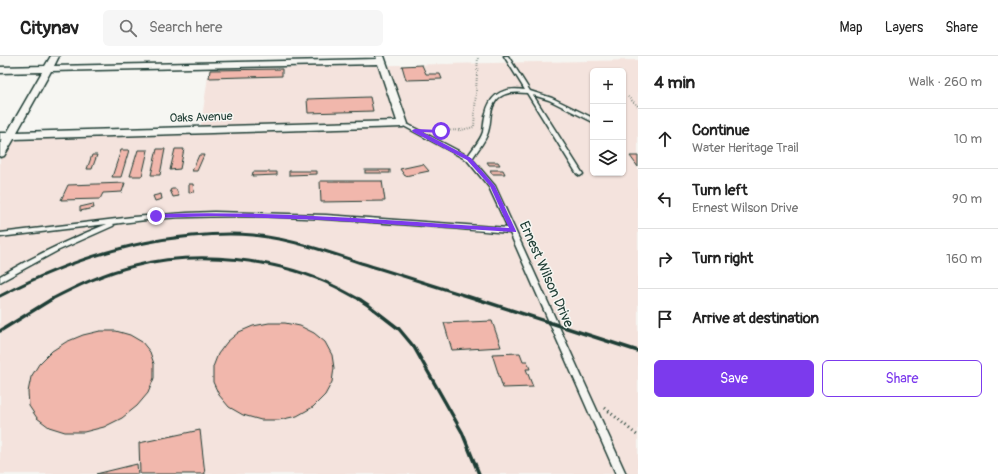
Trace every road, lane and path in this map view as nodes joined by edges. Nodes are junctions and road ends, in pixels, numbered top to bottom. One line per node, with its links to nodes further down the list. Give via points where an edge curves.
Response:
1 (55, 56): 5 (street)
2 (478, 56): 12 (path, via 474,126 460,131)
3 (506, 56): 7 (lane)
4 (381, 58): 5 (street); 11 (street)
5 (48, 69): 6 (street); 14 (street)
6 (0, 70)
7 (529, 92): 10 (lane); 16 (lane, via 507,91 501,93 491,104 485,134); 17 (lane)
8 (628, 97): 9 (path)
9 (638, 106)
10 (590, 119)
11 (403, 124): 12 (lane, Ernest Wilson Drive); 14 (street, Oaks Avenue)
12 (415, 130): 16 (lane, Ernest Wilson Drive)
13 (0, 136): 14 (street, Oaks Avenue)
14 (11, 136): 15 (street)
15 (0, 154)
16 (469, 159): 19 (lane, Ernest Wilson Drive, via 492,186)
17 (580, 174)
18 (124, 221): 19 (lane, via 156,216 214,214 323,218); 20 (lane); 21 (lane, via 88,234)
19 (513, 231): 24 (lane, Ernest Wilson Drive)
20 (0, 235)
21 (0, 279)
22 (602, 405): 23 (path)
23 (638, 436)
24 (621, 474)

